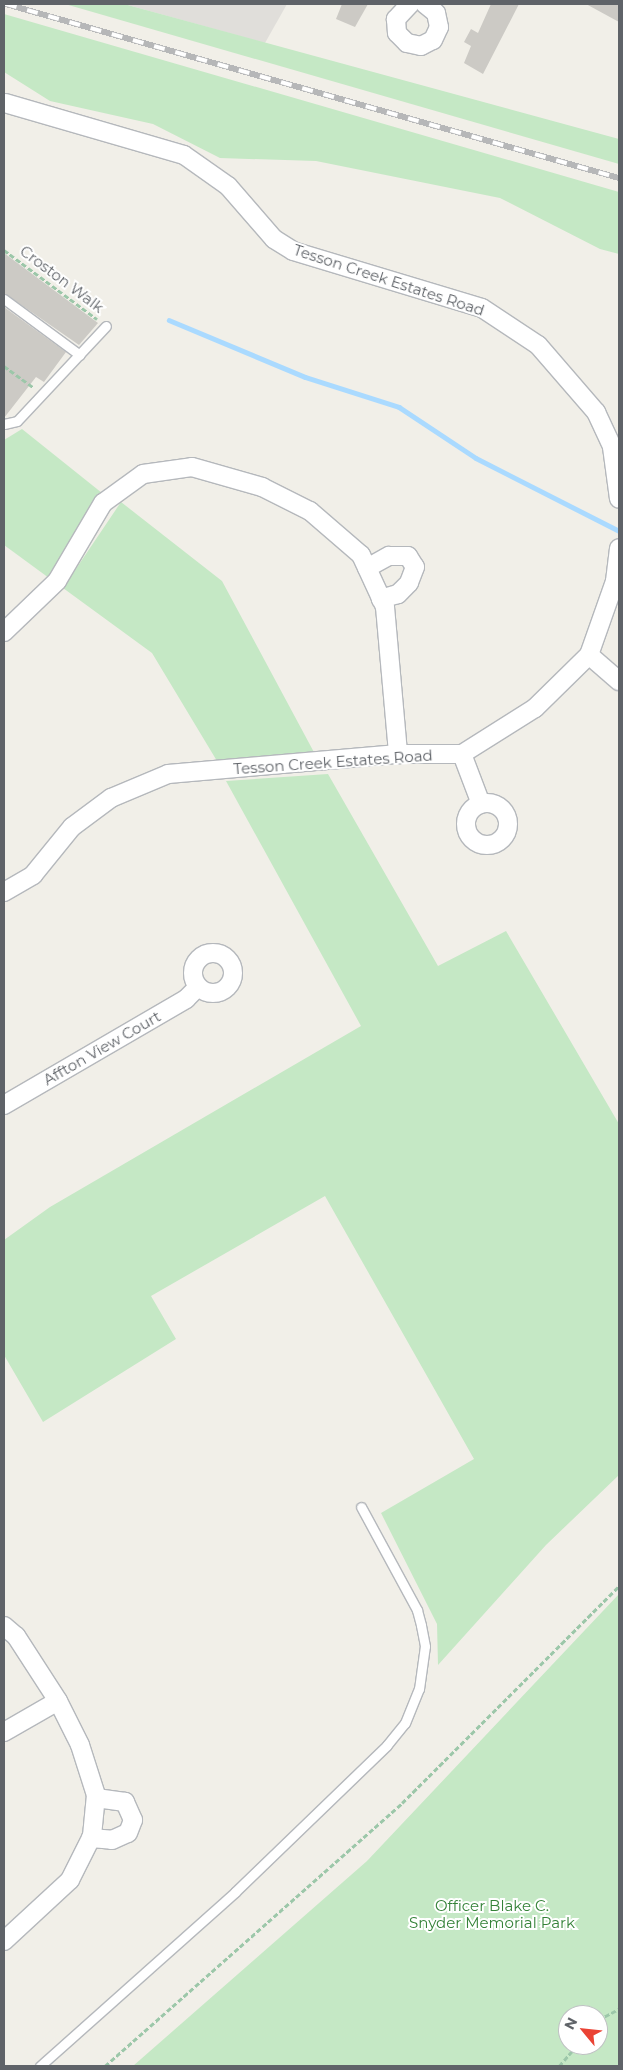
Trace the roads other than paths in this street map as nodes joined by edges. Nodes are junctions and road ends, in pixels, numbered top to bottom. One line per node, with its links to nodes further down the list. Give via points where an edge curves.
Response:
1 (410, 4): 2 (street, via 400,12 396,26 401,39 413,46 433,40 439,27)
2 (436, 7)
3 (5, 103): 8 (street, Tesson Creek Estates Road, via 184,155 228,186 274,239 293,251 482,308 538,345 596,412)
4 (4, 299): 6 (lane)
5 (106, 326): 6 (lane)
6 (80, 355): 7 (lane, via 16,421)
7 (4, 424)
8 (616, 446): 9 (street, Tesson Creek Estates Road)
9 (619, 494)
10 (619, 548): 14 (street, via 615,581)
11 (367, 568): 12 (street); 12 (street, via 389,556 408,556 415,567 409,583 398,594); 13 (street, via 361,555 310,511 262,487 192,467 143,474 103,503 57,581)
12 (381, 599): 16 (street)
13 (4, 632)
14 (589, 655): 15 (street); 17 (street, via 535,708)
15 (619, 681)
16 (398, 754): 17 (street, Tesson Creek Estates Road); 19 (street, Tesson Creek Estates Road, via 168,774 111,798 72,827 33,875)
17 (462, 754): 18 (street)
18 (481, 804)
19 (4, 892)
20 (197, 988): 21 (street, Affton View Court, via 186,998)
21 (4, 1105)
22 (361, 1507): 29 (lane, via 417,1610 421,1625 425,1646 419,1689 405,1723 388,1745 235,1892)
23 (4, 1626): 24 (street, via 16,1636)
24 (58, 1701): 25 (street); 26 (street, via 80,1745)
25 (4, 1732)
26 (96, 1798): 27 (street); 27 (street, via 125,1802 133,1820 128,1832 112,1840)
27 (91, 1838): 28 (street, via 70,1880)
28 (4, 1941)
29 (40, 2066)

